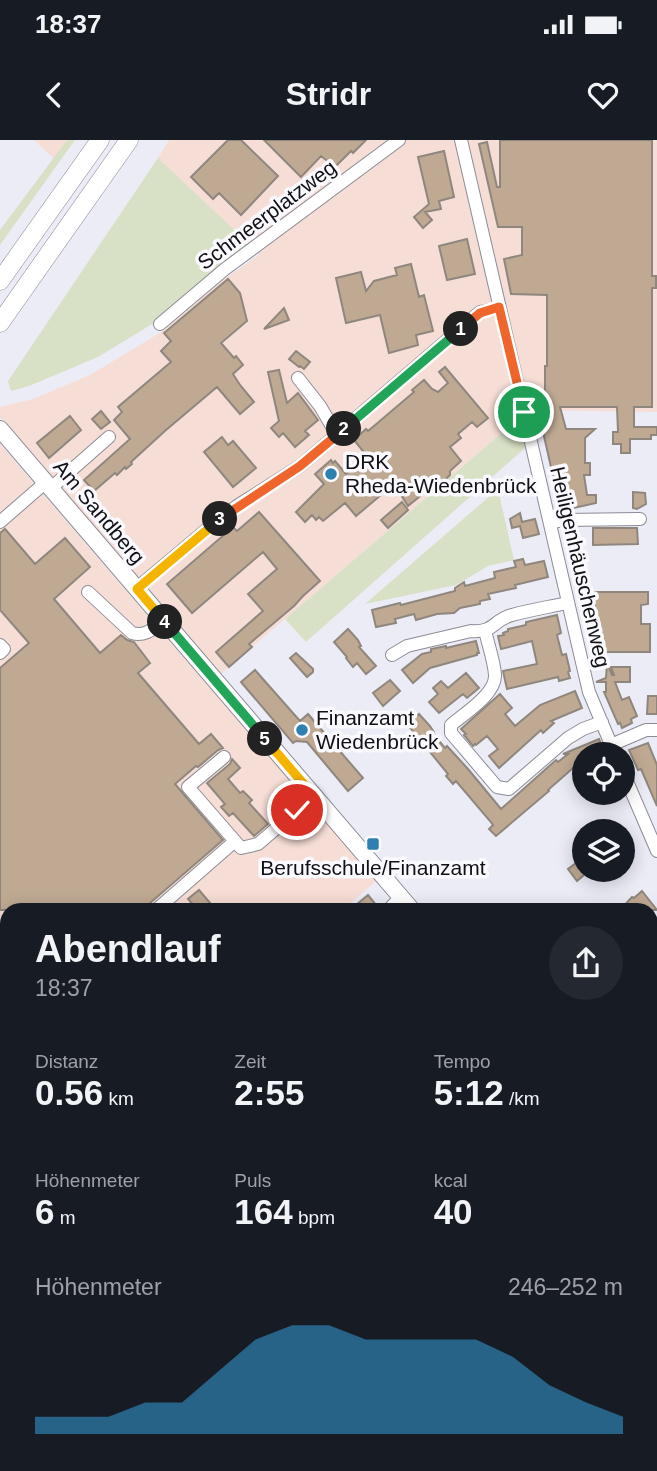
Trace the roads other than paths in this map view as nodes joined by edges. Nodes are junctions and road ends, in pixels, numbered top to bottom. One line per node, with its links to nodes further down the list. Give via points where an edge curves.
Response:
1 (100, 140): 5 (highway)
2 (129, 140): 7 (highway)
3 (399, 140): 8 (street, Schmeerplatzweg, via 234,261)
4 (461, 140): 6 (street, Heiligenhäuschenweg)
5 (0, 281)
6 (499, 307): 11 (street, via 480,313); 16 (street, Heiligenhäuschenweg)
7 (0, 323)
8 (160, 324)
9 (298, 378): 11 (street)
10 (0, 429): 13 (main road, Am Sandberg)
11 (337, 435): 17 (street, via 300,466 212,525)
12 (109, 437): 13 (street)
13 (49, 485): 15 (street); 17 (main road, Am Sandberg)
14 (640, 519): 16 (street)
15 (0, 522)
16 (550, 523): 19 (street, Heiligenhäuschenweg)
17 (137, 589): 20 (main road, Am Sandberg)
18 (88, 592): 20 (street, via 132,633 148,633)
19 (567, 603): 21 (street, via 508,616); 25 (street, Heiligenhäuschenweg, via 589,692)
20 (164, 621): 30 (main road, Am Sandberg)
21 (485, 630): 24 (street, via 407,646); 25 (street, via 494,685 452,724 451,733 497,787 509,789 568,738)
22 (0, 645): 23 (street, via 4,649)
23 (0, 653)
24 (392, 655)
25 (602, 722): 27 (street, Heiligenhäuschenweg)
26 (657, 730): 28 (street, via 646,730)
27 (610, 742)
28 (626, 742)
29 (224, 757): 32 (street, via 188,787)
30 (314, 796): 32 (street, via 258,844 241,848); 34 (main road, Am Sandberg)
31 (635, 800): 33 (street)
32 (235, 841): 35 (street)
33 (657, 851)
34 (401, 897): 36 (street); 37 (main road, Am Sandberg)
35 (164, 903)
36 (395, 903)
37 (406, 903)

